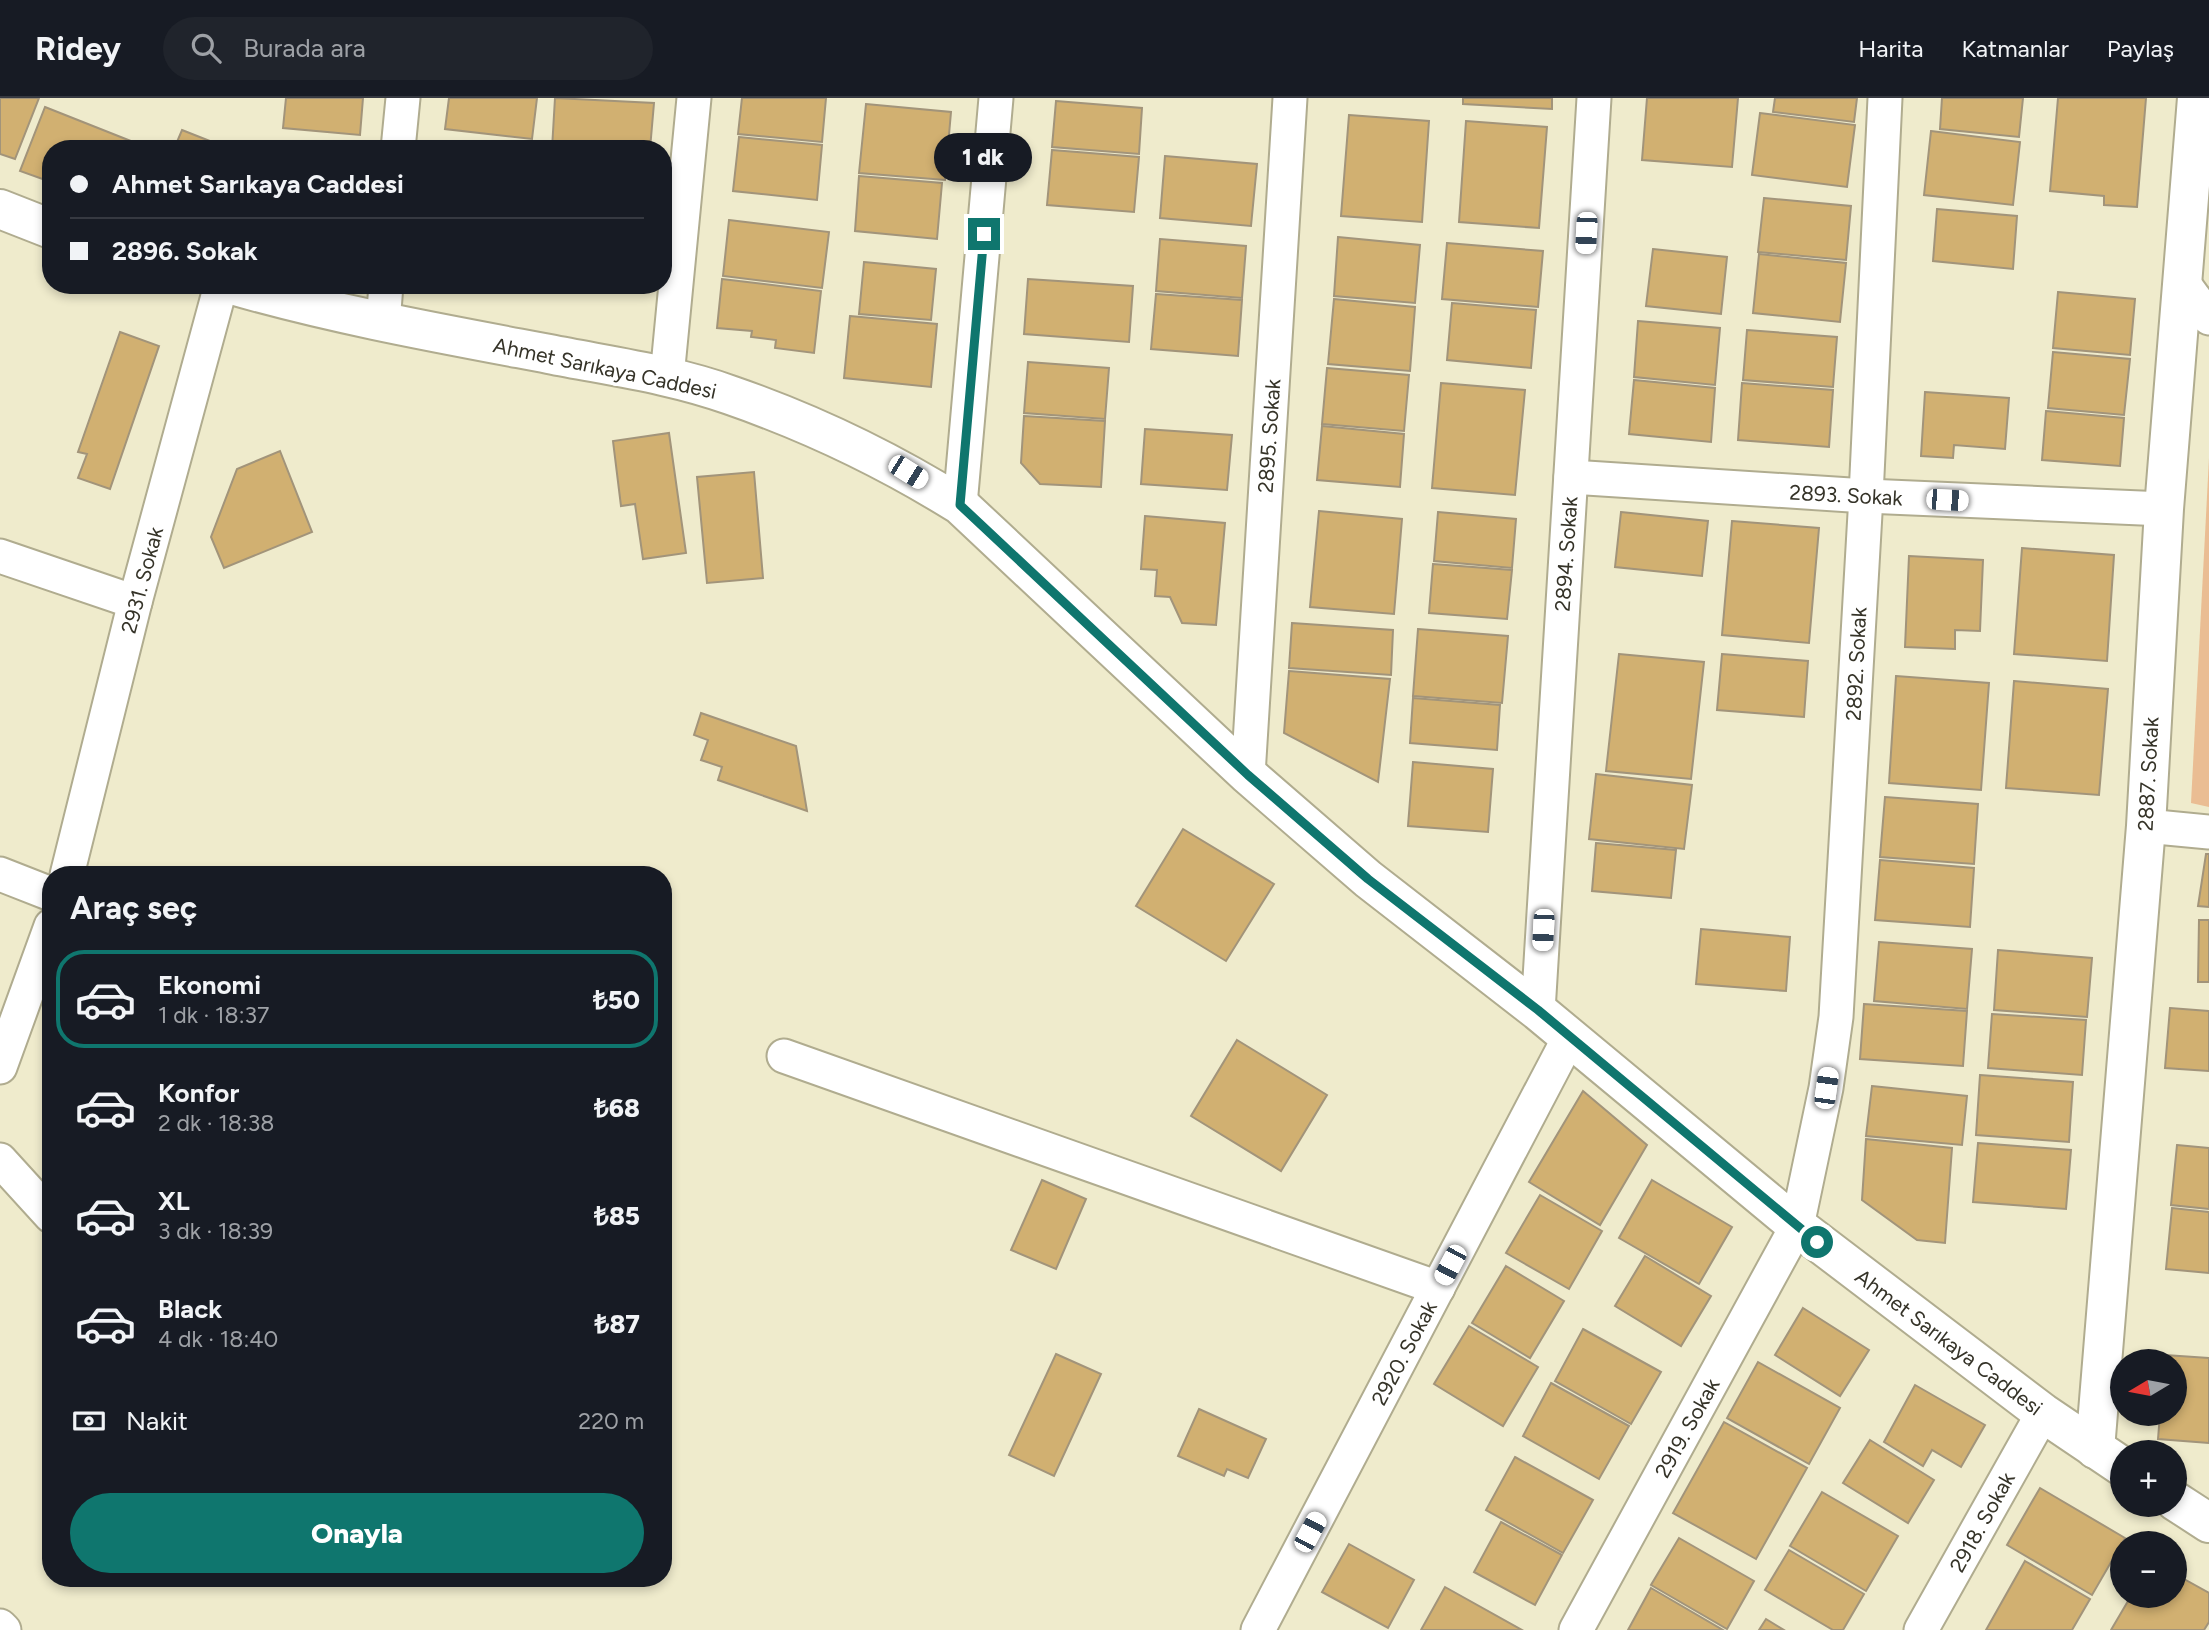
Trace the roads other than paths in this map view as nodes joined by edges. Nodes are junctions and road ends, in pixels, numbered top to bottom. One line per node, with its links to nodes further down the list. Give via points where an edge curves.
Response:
1 (402, 98): 8 (street)
2 (694, 98): 17 (street)
3 (996, 98): 20 (street)
4 (1290, 98): 24 (street, 2895. Sokak)
5 (1594, 98): 18 (street, 2894. Sokak)
6 (1885, 98): 19 (street, 2892. Sokak)
7 (2197, 98): 11 (main road, 2887. Sokak)
8 (399, 140)
9 (0, 209): 10 (main road)
10 (42, 225)
11 (2184, 284): 15 (street); 21 (main road, 2887. Sokak)
12 (219, 294): 23 (street, 2931. Sokak)
13 (268, 294): 16 (main road, Ahmet Sarıkaya Caddesi)
14 (385, 294): 16 (street)
15 (2209, 318)
16 (383, 323): 17 (main road, Ahmet Sarıkaya Caddesi)
17 (667, 377): 20 (main road, Ahmet Sarıkaya Caddesi, via 729,394 851,444)
18 (1571, 477): 19 (street, 2893. Sokak); 31 (street, 2894. Sokak)
19 (1866, 496): 21 (street, 2893. Sokak); 37 (street, 2892. Sokak, via 1836,1017)
20 (960, 505): 24 (main road, Ahmet Sarıkaya Caddesi)
21 (2164, 509): 25 (main road, 2887. Sokak)
22 (0, 556): 23 (street)
23 (135, 602): 27 (street, 2931. Sokak)
24 (1248, 775): 31 (main road, Ahmet Sarıkaya Caddesi, via 1368,879)
25 (2146, 826): 26 (street); 40 (main road, 2887. Sokak)
26 (2209, 832)
27 (69, 866)
28 (0, 874): 29 (street)
29 (42, 890)
30 (42, 951): 34 (street)
31 (1538, 1010): 32 (main road, Ahmet Sarıkaya Caddesi)
32 (1569, 1038): 37 (main road, Ahmet Sarıkaya Caddesi); 38 (street, 2920. Sokak)
33 (784, 1056): 38 (street)
34 (0, 1067)
35 (0, 1160): 36 (street)
36 (42, 1206)
37 (1797, 1226): 39 (main road, Ahmet Sarıkaya Caddesi); 46 (street, 2919. Sokak)
38 (1438, 1288): 45 (street, 2920. Sokak)
39 (2043, 1413): 40 (main road, Ahmet Sarıkaya Caddesi); 47 (street, 2918. Sokak)
40 (2109, 1458)
41 (2187, 1509): 42 (main road)
42 (2209, 1523)
43 (0, 1626): 44 (street)
44 (4, 1630)
45 (1258, 1630)
46 (1576, 1630)
47 (1921, 1630)

